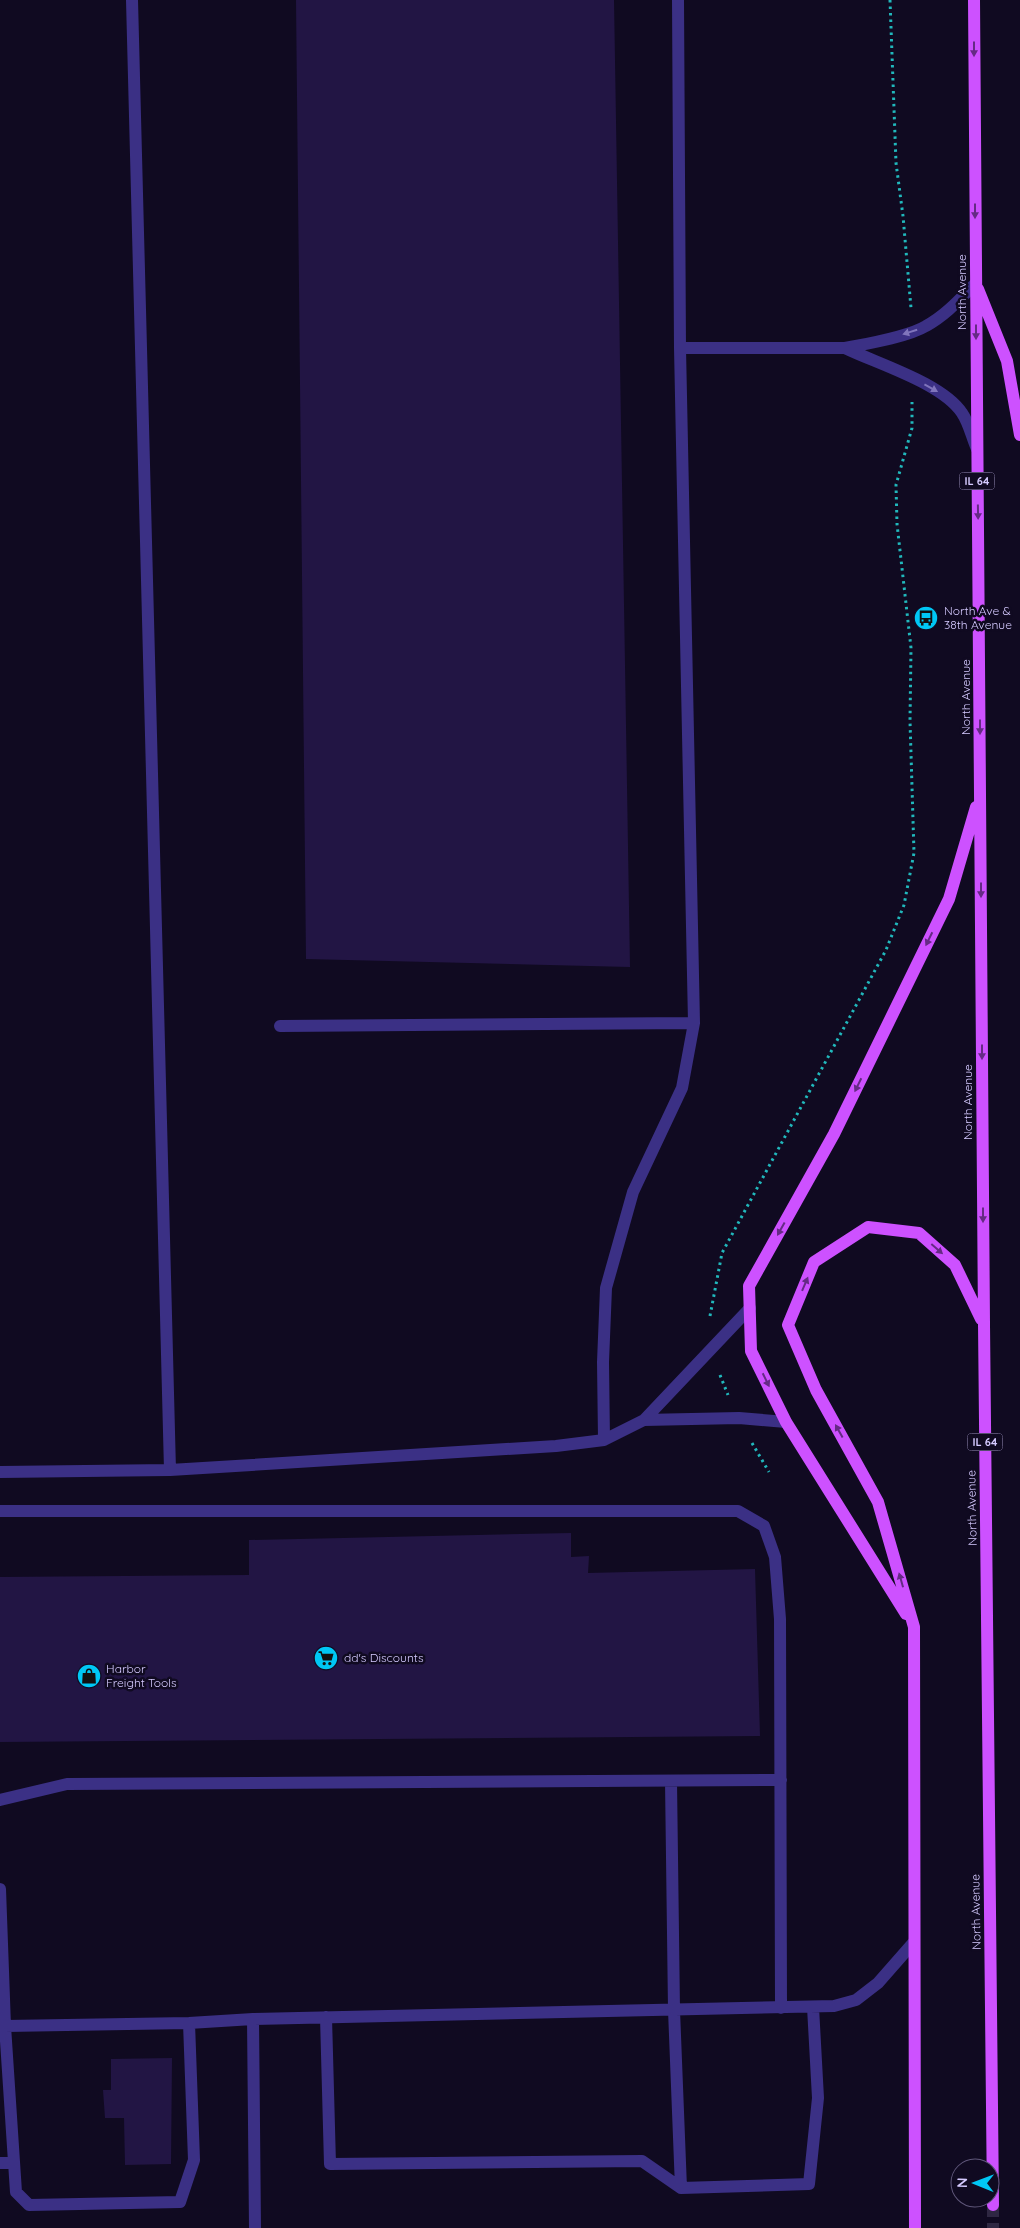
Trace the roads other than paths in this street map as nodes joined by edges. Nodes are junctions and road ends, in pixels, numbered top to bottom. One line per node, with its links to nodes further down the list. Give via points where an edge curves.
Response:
1 (132, 0): 17 (lane)
2 (678, 0): 5 (lane)
3 (974, 0): 4 (main road, North Avenue / IL 64, one-way to 4)
4 (976, 283): 6 (lane, one-way to 6, via 947,312 925,327 875,343); 7 (main road, via 1006,361); 8 (main road, North Avenue / IL 64, one-way to 8)
5 (680, 348): 6 (lane); 10 (lane)
6 (844, 348): 8 (lane, one-way to 8, via 917,380 951,399 963,414)
7 (1020, 435)
8 (977, 449): 9 (main road, North Avenue / IL 64, one-way to 9)
9 (980, 795): 12 (main road, one-way to 12, via 949,899 834,1134 749,1286); 13 (main road, North Avenue / IL 64, one-way to 13)
10 (694, 1023): 11 (lane); 16 (lane, via 682,1088 633,1192 606,1288)
11 (280, 1026)
12 (750, 1308): 14 (lane); 15 (main road, one-way to 15, via 752,1351)
13 (984, 1324): 20 (main road, one-way to 13, via 878,1502 816,1390 788,1325 814,1262 868,1227 919,1233 955,1265); 33 (main road, North Avenue / IL 64)
14 (644, 1420): 15 (lane, via 739,1418); 16 (lane)
15 (786, 1422): 20 (main road)
16 (604, 1440): 17 (lane, via 556,1446)
17 (170, 1470): 18 (lane)
18 (0, 1472)
19 (0, 1511): 21 (lane, via 738,1511 764,1526 775,1557 780,1619)
20 (914, 1627): 25 (main road)
21 (781, 1780): 22 (lane); 27 (lane)
22 (671, 1781): 23 (lane, via 67,1784); 28 (lane)
23 (0, 1800)
24 (0, 1889): 32 (lane)
25 (914, 1942): 26 (lane, via 878,1983 856,2000); 38 (main road)
26 (813, 2007): 27 (lane); 36 (lane, via 818,2098 809,2184)
27 (781, 2008): 28 (lane)
28 (674, 2010): 29 (lane); 36 (lane)
29 (326, 2017): 30 (lane); 36 (lane, via 330,2164 642,2161)
30 (253, 2019): 31 (lane); 37 (lane)
31 (189, 2023): 32 (lane); 35 (lane, via 194,2160 180,2202 29,2205 16,2192)
32 (5, 2026): 35 (lane)
33 (993, 2158)
34 (0, 2163): 35 (lane)
35 (14, 2163)
36 (681, 2188)
37 (255, 2228)
38 (915, 2228)

